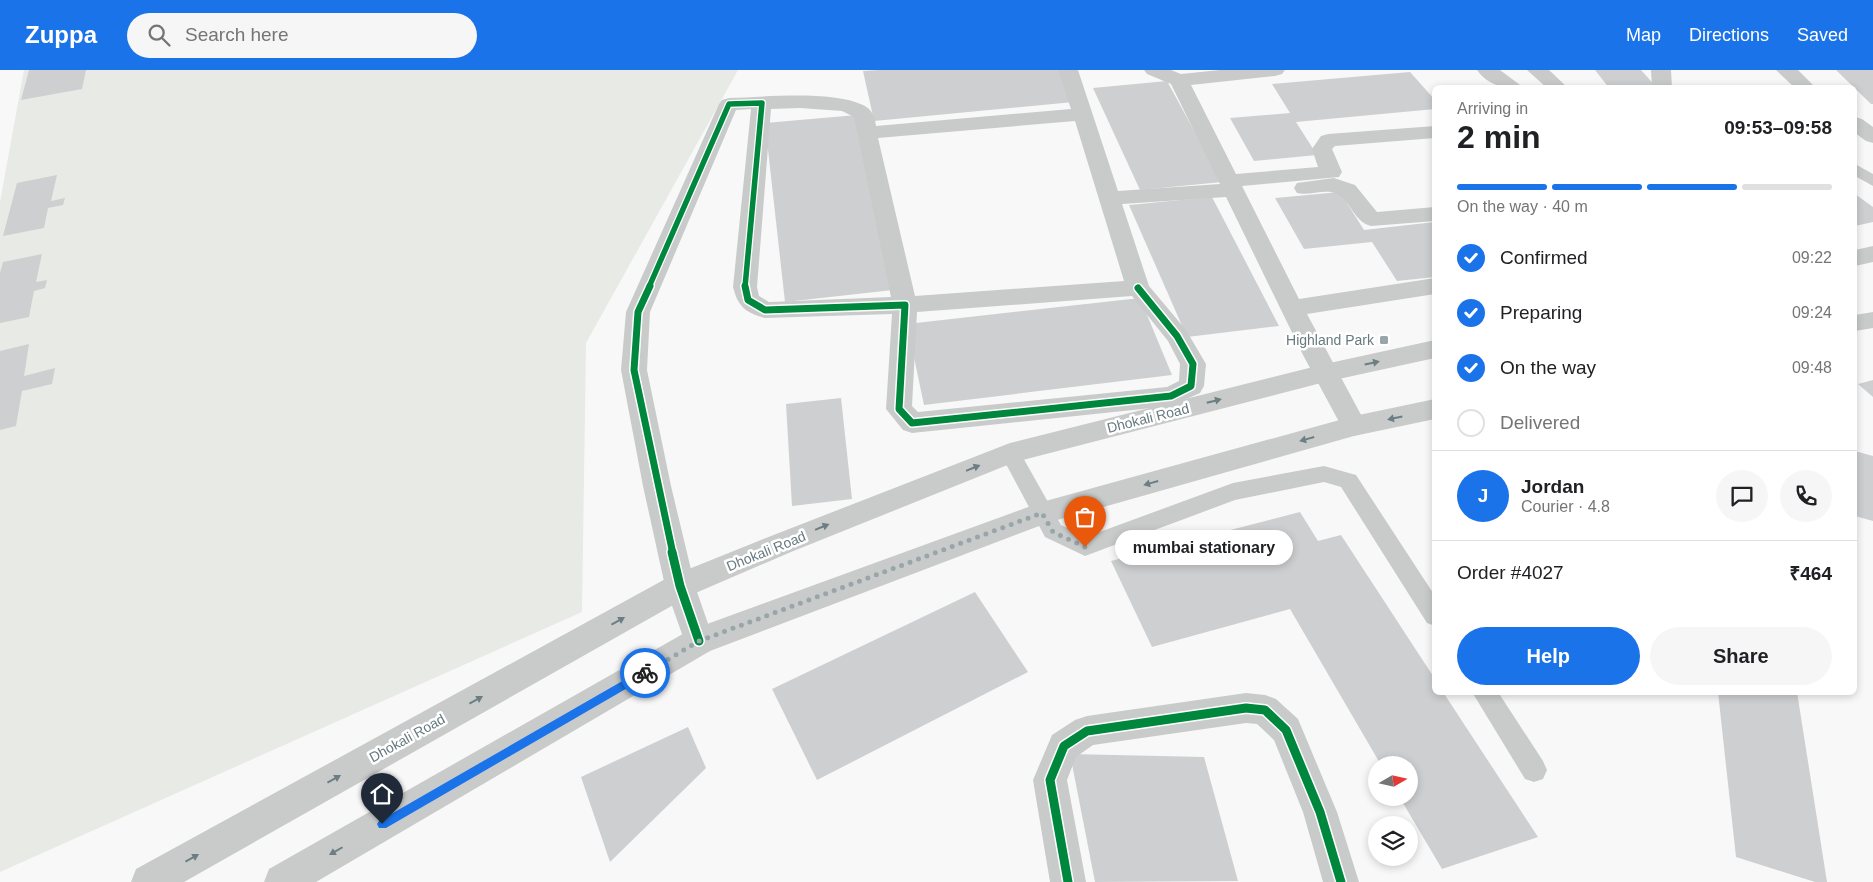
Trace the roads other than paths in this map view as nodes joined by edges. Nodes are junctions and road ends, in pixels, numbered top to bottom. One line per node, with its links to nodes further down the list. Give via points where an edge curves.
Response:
1 (1068, 70): 16 (street)
2 (1154, 70): 8 (street)
3 (1275, 70): 8 (street)
4 (1486, 70): 10 (street)
5 (1537, 70): 11 (street)
6 (1661, 70): 12 (street)
7 (1786, 70): 9 (street)
8 (1179, 80): 23 (street)
9 (1808, 81)
10 (1510, 85)
11 (1555, 85)
12 (1662, 85)
13 (762, 103): 19 (street, via 828,102 844,106 864,115); 30 (street, via 745,287 748,300 765,310); 40 (street, via 729,104 638,312 634,370)
14 (1857, 112): 15 (street)
15 (1873, 112)
16 (1083, 114): 19 (street); 24 (street)
17 (1857, 125): 20 (street)
18 (1432, 132): 23 (street, via 1328,140 1322,149 1331,172)
19 (867, 133): 30 (street)
20 (1873, 137)
21 (1857, 170): 22 (lane)
22 (1873, 181)
23 (1233, 189): 24 (street); 25 (street, via 1334,185 1347,190 1370,219); 31 (street)
24 (1109, 198): 29 (street)
25 (1432, 214)
26 (1873, 254): 27 (street)
27 (1857, 258)
28 (1432, 286): 31 (street)
29 (1138, 288): 30 (street); 30 (street, via 1177,336 1193,364 1191,386 1172,396 912,422 899,409)
30 (905, 305)
31 (1292, 308): 35 (street)
32 (1873, 320): 33 (street)
33 (1857, 323)
34 (1432, 350): 35 (street, Dhokali Road, one-way to 34)
35 (1325, 373): 37 (street); 38 (street, Dhokali Road, one-way to 35)
36 (1432, 410): 37 (street, one-way to 37)
37 (1354, 426): 39 (street, one-way to 39)
38 (1010, 453): 39 (lane); 40 (street, Dhokali Road, one-way to 38)
39 (1042, 513): 41 (lane, via 1053,532 1085,547 1233,492 1324,474 1348,481); 42 (street)
40 (680, 586): 42 (street); 45 (street, Dhokali Road, one-way to 40)
41 (1432, 611)
42 (699, 641): 46 (street, one-way to 46)
43 (1486, 695): 44 (lane)
44 (1534, 770)
45 (149, 882)
46 (282, 882)
47 (1068, 882): 48 (street, via 1050,780 1064,746 1087,731 1246,708 1266,710 1286,730 1320,812)
48 (1341, 882)

